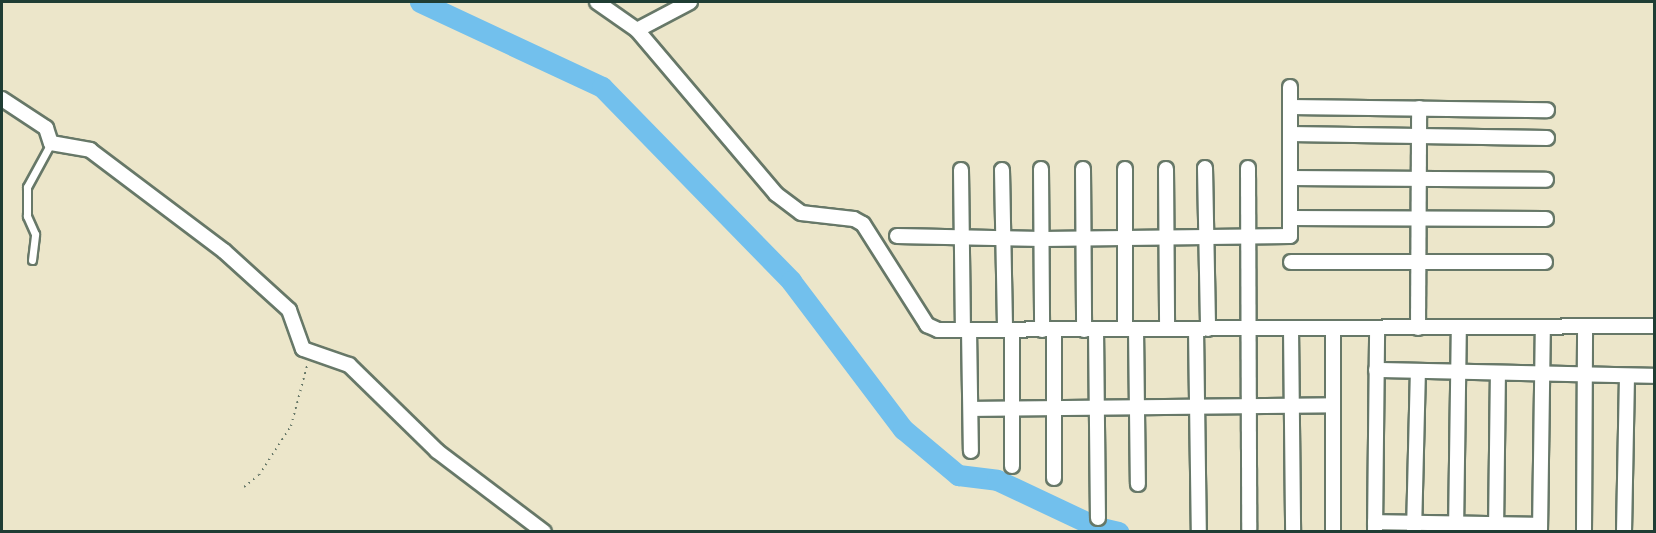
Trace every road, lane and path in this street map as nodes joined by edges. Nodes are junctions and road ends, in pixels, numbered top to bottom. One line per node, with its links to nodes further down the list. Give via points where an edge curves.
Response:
1 (597, 2): 3 (street)
2 (690, 2): 3 (street)
3 (637, 30): 53 (street, via 776,194 801,213 854,219 863,224 927,325 938,330)
4 (1290, 87): 6 (street)
5 (2, 99): 12 (street, via 46,128)
6 (1290, 107): 7 (street); 9 (street)
7 (1419, 108): 8 (street); 10 (street)
8 (1547, 110)
9 (1290, 134): 10 (street); 21 (street)
10 (1418, 137): 11 (street); 22 (street)
11 (1547, 138)
12 (51, 143): 36 (lane, via 27,188 27,216 35,234); 56 (street, via 90,150 262,282 289,310 303,349)
13 (1205, 168): 30 (street)
14 (1248, 168): 31 (street)
15 (1083, 169): 32 (street)
16 (1125, 169): 33 (street)
17 (1166, 169): 34 (street)
18 (961, 170): 28 (street)
19 (1002, 170): 29 (street)
20 (1041, 170): 35 (street)
21 (1290, 178): 22 (street); 24 (street)
22 (1418, 179): 23 (street); 26 (street)
23 (1546, 180)
24 (1290, 218): 26 (street); 31 (street, via 1290,236)
25 (1546, 219): 26 (street)
26 (1419, 221): 38 (street)
27 (897, 236): 28 (street)
28 (962, 236): 29 (street); 53 (street)
29 (1004, 236): 35 (street); 54 (street)
30 (1207, 236): 31 (street); 34 (street); 51 (street)
31 (1248, 236): 52 (street)
32 (1084, 238): 33 (street); 35 (street); 48 (street)
33 (1125, 238): 34 (street); 49 (street)
34 (1167, 238): 50 (street)
35 (1042, 239): 55 (street)
36 (32, 260)
37 (1291, 262): 38 (street)
38 (1419, 262): 39 (street); 47 (street)
39 (1545, 262)
40 (1654, 326): 43 (street)
41 (1459, 327): 42 (street); 47 (street); 59 (street)
42 (1543, 327): 43 (street); 61 (street)
43 (1585, 327): 62 (street)
44 (1291, 328): 45 (street); 52 (street); 66 (street)
45 (1333, 328): 46 (street); 67 (street)
46 (1377, 328): 47 (street); 57 (street)
47 (1418, 328)
48 (1090, 329): 49 (street); 55 (street); 71 (street)
49 (1130, 329): 50 (street); 69 (street)
50 (1167, 329): 51 (street)
51 (1202, 329): 52 (street); 68 (street)
52 (1248, 329): 65 (street)
53 (966, 330): 54 (street); 70 (street)
54 (1009, 330): 55 (street); 72 (street)
55 (1048, 330): 73 (street)
56 (309, 354): 78 (path, via 306,381 291,426 259,475); 86 (street, via 349,365 436,451)
57 (1376, 370): 58 (street); 80 (street)
58 (1418, 371): 59 (street); 81 (street)
59 (1459, 372): 60 (street); 82 (street)
60 (1498, 373): 61 (street); 83 (street)
61 (1542, 374): 62 (street); 84 (street)
62 (1585, 375): 63 (street); 90 (street)
63 (1627, 376): 64 (street); 91 (street)
64 (1654, 376)
65 (1248, 404): 66 (street); 68 (street); 85 (street)
66 (1292, 404): 67 (street); 88 (street)
67 (1333, 405): 89 (street)
68 (1199, 406): 69 (street); 87 (street)
69 (1137, 408): 71 (street); 77 (street)
70 (971, 409): 72 (street); 74 (street)
71 (1097, 409): 73 (street); 79 (street)
72 (1014, 410): 73 (street); 75 (street)
73 (1055, 410): 76 (street)
74 (971, 451)
75 (1012, 465)
76 (1054, 478)
77 (1138, 484)
78 (244, 487)
79 (1098, 518)
80 (1375, 526): 81 (street)
81 (1415, 526): 82 (street)
82 (1456, 527): 83 (street)
83 (1496, 527): 84 (street)
84 (1540, 528)
85 (1249, 529)
86 (544, 531)
87 (1200, 531)
88 (1293, 531)
89 (1333, 531)
90 (1584, 531)
91 (1624, 531)

